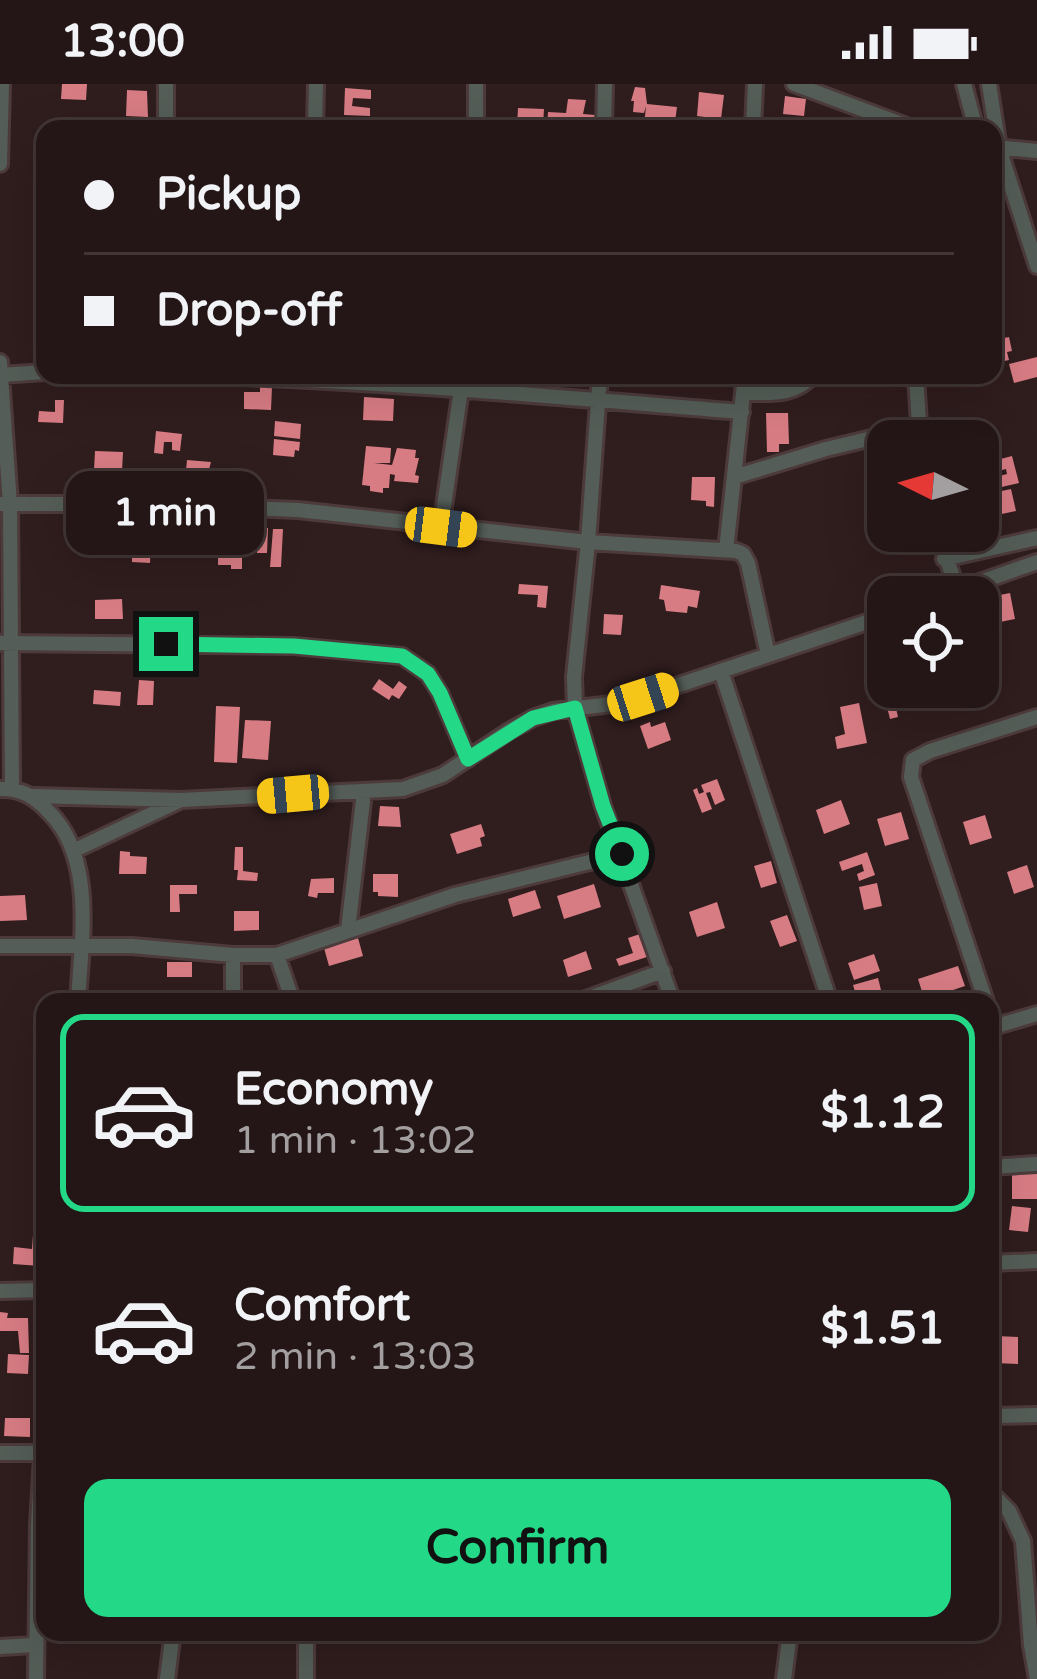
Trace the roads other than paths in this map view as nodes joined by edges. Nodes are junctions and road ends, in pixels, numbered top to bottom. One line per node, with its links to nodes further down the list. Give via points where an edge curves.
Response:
1 (2, 84): 21 (street)
2 (166, 84): 11 (street)
3 (316, 84): 12 (street)
4 (476, 84): 13 (street)
5 (605, 84): 14 (street)
6 (755, 84): 15 (street)
7 (794, 84): 10 (street)
8 (964, 84): 17 (street)
9 (989, 84): 18 (street)
10 (830, 90): 16 (street)
11 (166, 120)
12 (315, 120)
13 (476, 120)
14 (604, 120)
15 (753, 120)
16 (884, 120)
17 (974, 120)
18 (993, 120)
19 (1002, 148): 20 (street)
20 (1037, 151)
21 (0, 164)
22 (1002, 164): 23 (street)
23 (1037, 266)
24 (0, 362): 26 (street)
25 (36, 373): 26 (street)
26 (0, 375): 39 (street)
27 (462, 384): 40 (street)
28 (484, 384): 34 (street)
29 (600, 384): 34 (street)
30 (745, 384): 33 (street)
31 (803, 384): 33 (street)
32 (916, 384): 36 (street)
33 (745, 393): 35 (street)
34 (600, 400): 35 (street); 42 (street)
35 (742, 412): 38 (street)
36 (918, 420)
37 (867, 442): 38 (street)
38 (734, 477): 43 (street)
39 (5, 504): 40 (street, via 279,509); 50 (street)
40 (441, 527): 42 (street)
41 (1037, 538): 45 (street)
42 (588, 542): 43 (street); 53 (street)
43 (726, 550): 51 (street, via 748,563)
44 (942, 552): 45 (street)
45 (944, 559): 47 (street)
46 (1037, 562): 48 (street)
47 (951, 576)
48 (996, 576)
49 (867, 622): 51 (street)
50 (5, 643): 55 (street, via 294,646 402,656 428,674); 56 (street)
51 (768, 655): 52 (street)
52 (721, 671): 53 (street, via 620,703); 73 (street)
53 (575, 708): 55 (street, via 533,718); 61 (street)
54 (1037, 717): 74 (street, via 930,751 910,768)
55 (468, 759): 57 (street, via 422,784)
56 (6, 789): 58 (street)
57 (364, 791): 59 (street); 62 (street)
58 (34, 796): 59 (street); 60 (street)
59 (181, 800): 60 (street)
60 (75, 850): 63 (street)
61 (622, 854): 62 (street); 67 (street)
62 (348, 930): 65 (street)
63 (81, 945): 64 (street); 66 (street); 68 (street)
64 (0, 946)
65 (277, 955): 66 (street); 70 (street)
66 (233, 956): 69 (street)
67 (663, 971): 71 (street); 72 (street)
68 (78, 993)
69 (232, 993)
70 (290, 993)
71 (603, 993)
72 (670, 993)
73 (827, 993)
74 (983, 993)
75 (1036, 1016): 76 (street)
76 (999, 1023)
77 (1037, 1164): 78 (street)
78 (999, 1166)
79 (1037, 1262): 80 (street)
80 (999, 1263)
81 (36, 1290): 82 (street)
82 (0, 1291)
83 (1037, 1414): 84 (street)
84 (999, 1415)
85 (0, 1453): 86 (street)
86 (36, 1453)
87 (999, 1501): 88 (street, via 1020,1530)
88 (1033, 1603): 99 (street)
89 (36, 1607): 93 (street)
90 (172, 1641): 96 (street)
91 (307, 1641): 97 (street)
92 (789, 1641): 98 (street)
93 (34, 1645): 94 (street); 95 (street)
94 (0, 1647)
95 (35, 1679)
96 (166, 1679)
97 (306, 1679)
98 (784, 1679)
99 (1036, 1679)

